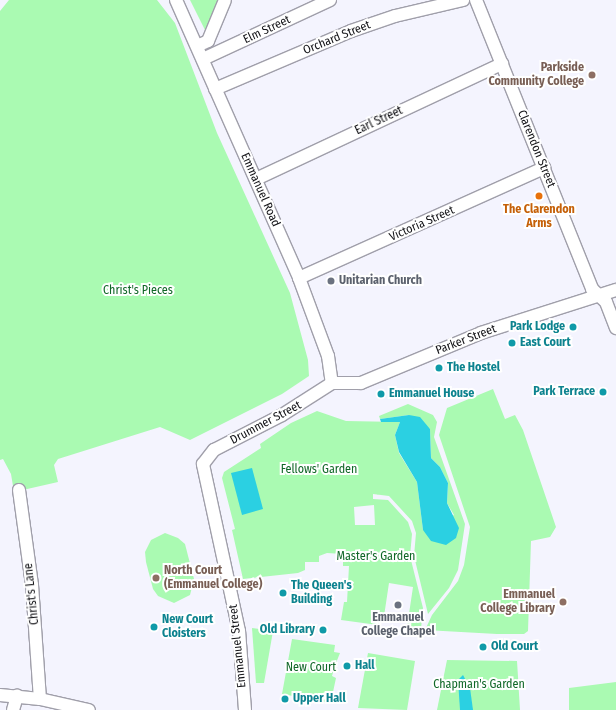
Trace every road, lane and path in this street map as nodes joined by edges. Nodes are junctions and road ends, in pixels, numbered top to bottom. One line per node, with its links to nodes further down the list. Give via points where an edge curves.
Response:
1 (176, 0): 6 (street, Emmanuel Road)
2 (225, 0): 6 (street, via 208,41)
3 (330, 0): 7 (street, Elm Street)
4 (463, 0): 9 (street, Orchard Street, via 395,16 351,31)
5 (476, 0): 8 (street, Clarendon Street)
6 (197, 46): 7 (street, Emmanuel Road)
7 (203, 59): 9 (street, Emmanuel Road)
8 (502, 64): 10 (street, Clarendon Street); 11 (street, Earl Street)
9 (215, 89): 11 (street, Emmanuel Road)
10 (544, 168): 12 (street, Victoria Street); 14 (street, Clarendon Street, via 592,289)
11 (256, 179): 12 (street, Emmanuel Road)
12 (299, 278): 16 (street, Emmanuel Road, via 328,356)
13 (616, 290): 14 (street, Parker Street)
14 (601, 295): 15 (street); 16 (street, Parker Street, via 481,333 361,383)
15 (616, 328)
16 (332, 383): 17 (street, Drummer Street, via 282,415 214,450)
17 (203, 464): 24 (street, Emmanuel Street, via 239,631)
18 (19, 490): 21 (street, Christ's Lane, via 32,585)
19 (0, 695): 20 (street)
20 (17, 696): 21 (street); 22 (street)
21 (40, 699): 23 (street)
22 (13, 710)
23 (89, 710)
24 (245, 710)

